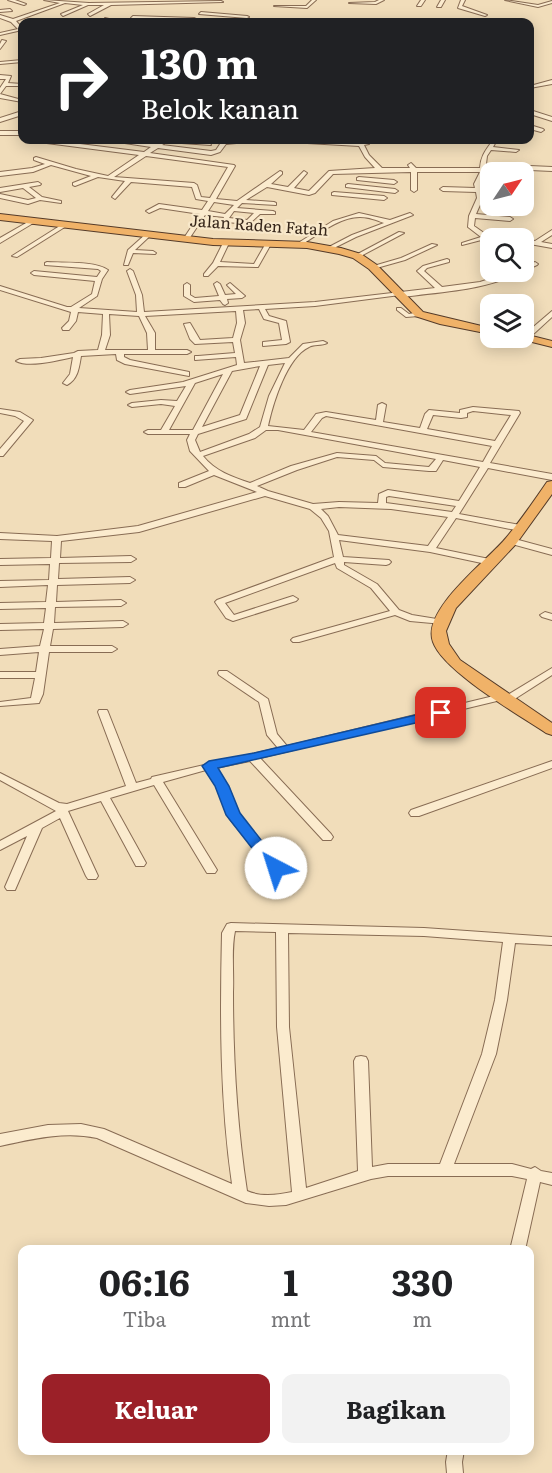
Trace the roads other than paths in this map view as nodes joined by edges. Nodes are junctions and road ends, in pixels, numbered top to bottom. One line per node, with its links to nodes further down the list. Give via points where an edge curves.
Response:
1 (10, 0): 21 (street)
2 (45, 0): 17 (street)
3 (314, 0): 23 (street, via 307,7)
4 (381, 0): 20 (street)
5 (423, 0): 22 (street)
6 (443, 0): 24 (street)
7 (456, 0): 8 (street)
8 (463, 0): 26 (street, via 460,7)
9 (507, 0): 16 (street, via 537,6)
10 (543, 0): 16 (street)
11 (208, 1): 14 (street); 15 (street); 28 (street)
12 (121, 2): 13 (street); 19 (street); 30 (street)
13 (142, 2): 14 (street)
14 (170, 2): 27 (street)
15 (221, 2)
16 (552, 2)
17 (64, 3): 18 (street); 36 (street)
18 (93, 3): 19 (street); 31 (street)
19 (111, 3): 32 (street)
20 (351, 3)
21 (24, 4)
22 (419, 5)
23 (276, 6)
24 (439, 6)
25 (227, 8): 28 (street)
26 (471, 10): 33 (street); 34 (street)
27 (170, 11)
28 (202, 12): 35 (street); 37 (street)
29 (3, 14): 38 (street, via 14,15); 39 (street)
30 (118, 14)
31 (63, 15)
32 (90, 15)
33 (457, 15)
34 (485, 15)
35 (247, 17)
36 (32, 18)
37 (197, 18)
38 (18, 22)
39 (18, 23)
40 (18, 24): 41 (street)
41 (7, 25)
42 (18, 25): 46 (street)
43 (0, 29): 46 (street)
44 (0, 34): 46 (street)
45 (18, 36): 46 (street)
46 (9, 37): 47 (street)
47 (1, 48): 48 (street)
48 (1, 60): 52 (street)
49 (534, 60): 50 (street)
50 (542, 60)
51 (18, 62): 52 (street)
52 (8, 63): 53 (street)
53 (0, 75): 55 (street, via 9,77)
54 (552, 82): 57 (street)
55 (5, 84): 56 (street); 58 (street)
56 (18, 85)
57 (534, 86)
58 (0, 94): 59 (street)
59 (18, 100)
60 (534, 113): 62 (street)
61 (18, 114): 63 (street)
62 (552, 119)
63 (0, 120)
64 (534, 128): 65 (street)
65 (541, 130)
66 (3, 133): 67 (street)
67 (18, 135)
68 (69, 144): 79 (street)
69 (140, 144): 75 (street)
70 (159, 144): 75 (street)
71 (222, 144): 75 (street, via 213,153)
72 (333, 144): 78 (street)
73 (361, 144): 88 (street)
74 (492, 144): 76 (street)
75 (156, 146): 79 (street)
76 (489, 148): 77 (street); 81 (street)
77 (516, 150)
78 (331, 153)
79 (144, 154): 97 (street); 115 (street, via 232,166)
80 (36, 159): 82 (street)
81 (485, 162)
82 (48, 164): 90 (street); 93 (street)
83 (405, 164): 89 (street)
84 (480, 168): 89 (street)
85 (534, 169): 86 (street)
86 (552, 169)
87 (366, 170): 88 (street); 98 (street); 106 (street, via 331,172 313,192)
88 (380, 170): 89 (street)
89 (414, 170): 108 (street)
90 (75, 171): 95 (street); 96 (street)
91 (280, 173): 103 (street)
92 (304, 173): 106 (street)
93 (0, 174)
94 (480, 175): 109 (street)
95 (61, 176)
96 (96, 176): 97 (street); 102 (street)
97 (109, 178): 99 (street)
98 (359, 179): 100 (street); 105 (street)
99 (129, 181): 112 (street); 115 (street, via 192,184 198,198)
100 (394, 182)
101 (38, 184): 104 (street)
102 (75, 184)
103 (268, 185): 106 (street); 117 (street)
104 (24, 186): 111 (street); 113 (street)
105 (348, 186): 110 (street); 114 (street, via 334,194)
106 (290, 189)
107 (443, 189): 109 (street)
108 (414, 190)
109 (478, 190): 126 (street, via 480,198)
110 (395, 191)
111 (0, 195): 113 (street, via 27,202)
112 (115, 197)
113 (40, 198): 116 (street)
114 (384, 198)
115 (212, 200): 119 (street); 121 (street)
116 (59, 202)
117 (244, 202): 118 (street); 119 (street)
118 (274, 204)
119 (234, 206): 122 (street); 124 (street)
120 (149, 211): 121 (street, via 159,206)
121 (202, 212): 124 (street); 136 (street)
122 (258, 212): 123 (street); 124 (street, via 249,222 226,220)
123 (273, 213)
124 (227, 216)
125 (410, 216): 130 (street)
126 (472, 216): 128 (street); 135 (street, via 473,230)
127 (1, 218): 129 (highway, Jalan Raden Fatah)
128 (510, 219)
129 (33, 221): 131 (highway, Jalan Raden Fatah); 138 (street)
130 (388, 222): 143 (street, via 354,216); 146 (street)
131 (66, 224): 134 (highway, Jalan Raden Fatah); 149 (street)
132 (552, 232): 140 (street)
133 (402, 233): 150 (street)
134 (149, 234): 136 (highway, Jalan Raden Fatah); 147 (street)
135 (480, 234)
136 (188, 238): 139 (highway, Jalan Raden Fatah)
137 (480, 239): 142 (street)
138 (0, 241)
139 (226, 243): 141 (highway, Jalan Raden Fatah); 153 (street)
140 (536, 243): 145 (street)
141 (268, 244): 143 (highway, Jalan Raden Fatah); 153 (street, via 256,266)
142 (465, 244)
143 (298, 245): 146 (highway, Jalan Raden Fatah)
144 (434, 245): 154 (street)
145 (552, 246)
146 (330, 248): 150 (highway, Jalan Raden Fatah)
147 (130, 251): 148 (street); 173 (street, via 128,267 139,295)
148 (153, 253)
149 (15, 256)
150 (357, 256): 154 (highway, Jalan Raden Fatah)
151 (447, 261): 163 (street, via 420,271)
152 (47, 264): 157 (street, via 103,268)
153 (216, 264): 156 (street)
154 (373, 267): 164 (highway, Jalan Raden Fatah)
155 (34, 273): 157 (street)
156 (206, 275)
157 (99, 279): 169 (street, via 94,295)
158 (491, 282): 163 (street)
159 (217, 284): 165 (street)
160 (187, 285): 165 (street, via 191,300)
161 (230, 285): 165 (street, via 242,296)
162 (0, 288): 169 (street)
163 (441, 290): 164 (street)
164 (402, 294): 166 (street); 174 (highway, Jalan Raden Fatah)
165 (224, 299): 170 (street)
166 (261, 307): 167 (street); 183 (street, via 266,318 282,321 285,328 286,342)
167 (239, 309): 170 (street); 179 (street, via 242,323)
168 (399, 309): 174 (street, via 408,316)
169 (73, 310): 171 (street); 176 (street, via 72,321)
170 (229, 310): 173 (street)
171 (106, 313): 173 (street); 184 (street)
172 (552, 313): 177 (street)
173 (141, 314): 185 (street, via 151,333)
174 (420, 314): 178 (highway)
175 (188, 324): 179 (street, via 198,342)
176 (66, 328)
177 (534, 328)
178 (480, 329)
179 (236, 340): 189 (street)
180 (534, 340): 182 (highway)
181 (323, 343): 191 (street, via 303,347)
182 (552, 344)
183 (266, 345)
184 (101, 352): 187 (street); 188 (street)
185 (152, 352): 186 (street); 188 (street)
186 (187, 352)
187 (78, 353): 192 (street, via 40,362); 198 (street, via 74,374)
188 (120, 353): 196 (street, via 120,358 128,362)
189 (239, 355): 190 (street); 194 (street)
190 (198, 358)
191 (292, 360): 193 (street); 205 (street, via 272,399)
192 (20, 361)
193 (265, 364): 194 (street); 208 (street, via 243,417)
194 (241, 366): 195 (street)
195 (229, 370): 197 (street); 208 (street)
196 (186, 374)
197 (192, 382): 199 (street); 200 (street)
198 (67, 383)
199 (130, 392)
200 (180, 404): 201 (street); 207 (street)
201 (132, 405)
202 (382, 405): 204 (street)
203 (0, 411): 212 (street, via 29,420)
204 (379, 424): 209 (street, via 326,414 319,416); 210 (street)
205 (264, 428): 209 (street); 213 (street)
206 (148, 432): 207 (street)
207 (164, 432): 208 (street)
208 (196, 432): 213 (street, via 191,442)
209 (308, 432): 214 (street)
210 (422, 432): 211 (street); 211 (street, via 432,412 460,416 473,409 516,413)
211 (496, 444): 215 (street)
212 (0, 454)
213 (198, 455): 216 (street)
214 (441, 458): 215 (street); 218 (street, via 434,469 429,469 337,455)
215 (483, 465): 219 (street); 221 (street)
216 (214, 472): 217 (street); 218 (street)
217 (182, 485)
218 (252, 485): 220 (street)
219 (551, 487): 225 (highway)
220 (265, 493): 223 (street); 228 (street, via 150,527)
221 (462, 504): 222 (street, via 388,494 382,496); 224 (street)
222 (382, 506): 223 (street); 224 (street)
223 (313, 507): 227 (street, via 328,520)
224 (452, 516): 225 (street); 230 (street)
225 (520, 528): 229 (highway)
226 (0, 536): 228 (street)
227 (334, 537): 230 (street); 233 (street)
228 (57, 539): 234 (street)
229 (511, 541): 231 (street); 237 (highway)
230 (430, 549): 237 (street)
231 (552, 552)
232 (131, 559): 234 (street)
233 (337, 559): 236 (street); 241 (street, via 220,602 233,618); 245 (street, via 347,573 379,591)
234 (55, 561): 235 (street); 239 (street)
235 (0, 562)
236 (386, 562)
237 (491, 562): 246 (highway, via 448,606)
238 (130, 580): 239 (street)
239 (51, 582): 240 (street); 243 (street)
240 (0, 584)
241 (293, 598)
242 (121, 603): 243 (street)
243 (49, 604): 244 (street); 248 (street)
244 (0, 606)
245 (396, 612): 246 (street); 250 (street)
246 (440, 622): 258 (highway, via 438,638 450,658)
247 (123, 624): 248 (street)
248 (49, 625): 249 (street); 251 (street)
249 (0, 627)
250 (296, 640)
251 (45, 649): 252 (street); 253 (street); 257 (street)
252 (112, 649)
253 (0, 652)
254 (552, 671): 258 (street)
255 (223, 673): 262 (street, via 264,701 272,735)
256 (0, 675): 257 (street)
257 (40, 675): 259 (street, via 35,701)
258 (504, 698): 261 (highway); 262 (street)
259 (3, 704)
260 (103, 712): 268 (street)
261 (552, 730)
262 (285, 750): 263 (street)
263 (254, 758): 265 (street); 273 (street)
264 (552, 764): 271 (street)
265 (209, 766): 267 (street); 276 (street, via 233,815)
266 (0, 776): 270 (street)
267 (156, 779): 268 (street); 277 (street)
268 (132, 788): 269 (street)
269 (104, 797): 270 (street); 275 (street)
270 (62, 810): 272 (street); 278 (street)
271 (415, 813)
272 (37, 826): 274 (street); 279 (street)
273 (327, 837)
274 (1, 844)
275 (140, 863)
276 (276, 868)
277 (211, 870)
278 (92, 876)
279 (11, 887)
280 (282, 928): 281 (street); 289 (street, via 235,926 228,930 229,1103); 290 (street, via 283,1027)
281 (510, 937): 282 (street); 285 (street, via 489,1054)
282 (552, 941)
283 (361, 1061): 287 (street)
284 (0, 1140): 289 (street, via 48,1130 99,1133)
285 (445, 1170): 286 (street); 287 (street)
286 (536, 1173): 288 (street); 291 (street)
287 (365, 1174): 290 (street)
288 (552, 1179)
289 (240, 1194): 290 (street, via 261,1201)
290 (300, 1196)
291 (518, 1245)
292 (455, 1455): 293 (street)
293 (455, 1473)

